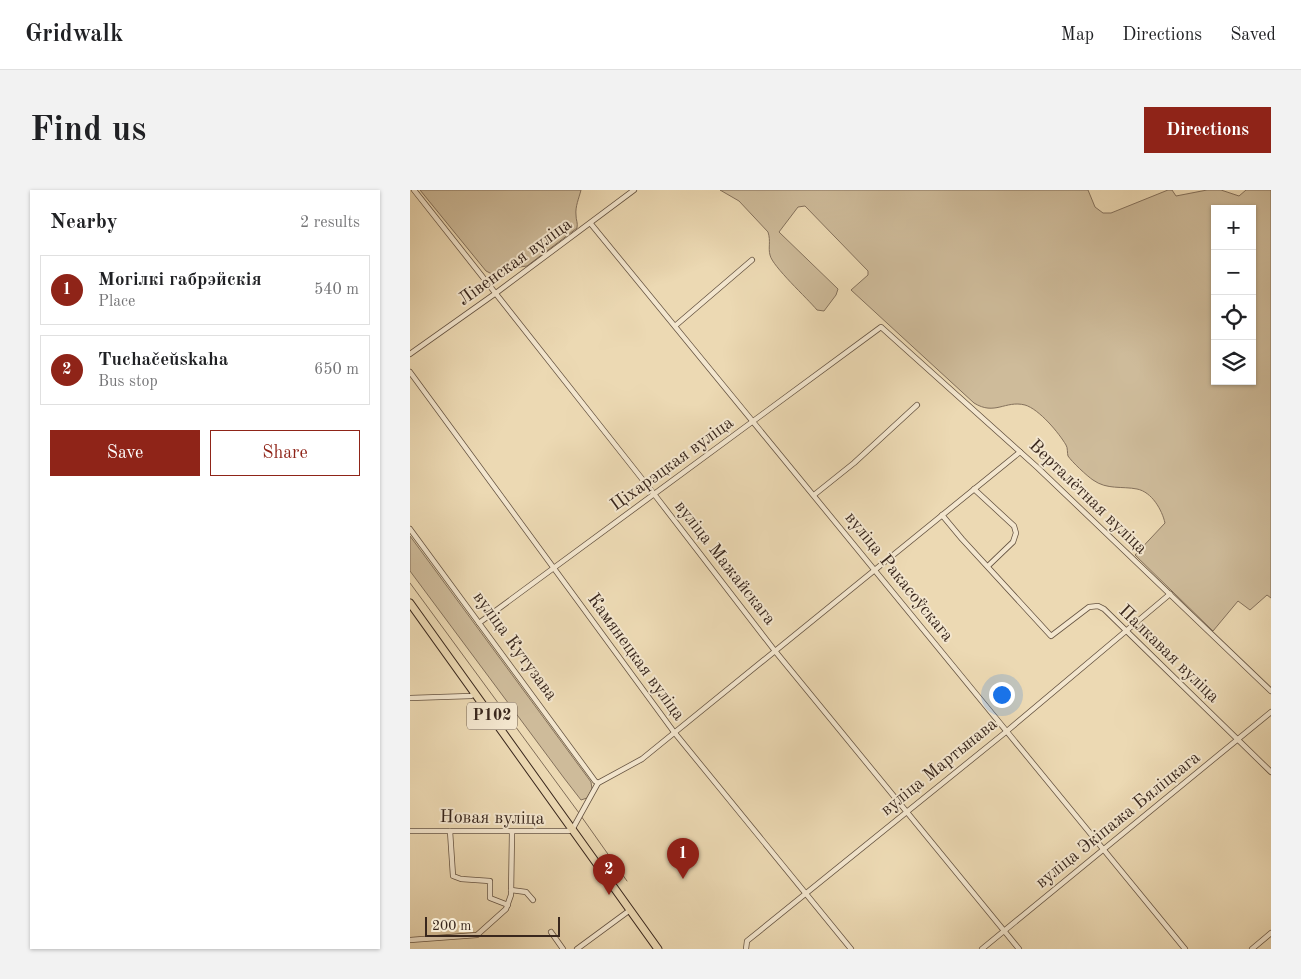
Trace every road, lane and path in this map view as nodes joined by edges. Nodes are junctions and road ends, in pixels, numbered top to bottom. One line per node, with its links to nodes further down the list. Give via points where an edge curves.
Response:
1 (414, 190): 5 (street, вуліца Мажайскага)
2 (634, 190): 3 (street, Лівенская вуліца)
3 (591, 224): 5 (street, Лівенская вуліца); 6 (street, вуліца Ракасоўскага)
4 (752, 260): 6 (street)
5 (496, 293): 8 (street, Лівенская вуліца); 14 (street, вуліца Мажайскага)
6 (675, 326): 11 (street, вуліца Ракасоўскага)
7 (881, 327): 11 (street, Ціхарэцкая вуліца); 12 (street, Верталётная вуліца)
8 (410, 354)
9 (410, 372): 19 (street, Камянецкая вуліца)
10 (917, 406): 15 (street)
11 (753, 421): 14 (street, Ціхарэцкая вуліца); 15 (street, вуліца Ракасоўскага)
12 (1020, 452): 13 (street); 21 (street, Верталётная вуліца)
13 (974, 489): 16 (street); 18 (street, via 1014,526 1016,533 1013,542)
14 (654, 494): 19 (street, Ціхарэцкая вуліца); 25 (street, вуліца Мажайскага)
15 (814, 495): 20 (street, вуліца Ракасоўскага)
16 (942, 514): 18 (street, Палкавая вуліца); 20 (street)
17 (410, 529): 23 (street, вуліца Кутузава)
18 (988, 566): 24 (street, Палкавая вуліца, via 1051,636 1094,605 1104,609)
19 (554, 568): 23 (street, Ціхарэцкая вуліца); 31 (street, Камянецкая вуліца)
20 (874, 570): 25 (street); 30 (street, вуліца Ракасоўскага)
21 (1170, 594): 24 (street, вуліца Мартынава); 26 (street, Верталётная вуліца)
22 (410, 603): 27 (main road, Р102)
23 (479, 623): 34 (street, вуліца Кутузава)
24 (1125, 631): 30 (street, вуліца Мартынава); 32 (street, Палкавая вуліца)
25 (775, 651): 31 (street); 35 (street, вуліца Мажайскага)
26 (1271, 691)
27 (475, 693): 28 (street, via 471,696); 36 (main road, Р102)
28 (410, 698)
29 (1271, 712): 32 (street, вуліца Экіпажа Бяліцкага)
30 (1007, 731): 35 (street, вуліца Мартынава); 40 (street, вуліца Ракасоўскага)
31 (674, 732): 34 (street, via 642,759); 42 (street, Камянецкая вуліца)
32 (1238, 740): 33 (street, Палкавая вуліца); 40 (street, вуліца Экіпажа Бяліцкага)
33 (1271, 772)
34 (597, 782): 36 (street)
35 (907, 811): 42 (street, вуліца Мартынава); 46 (street, вуліца Мажайскага)
36 (572, 830): 39 (street, Новая вуліца); 45 (main road, Р102)
37 (410, 831): 38 (street, Новая вуліца)
38 (450, 831): 39 (street, Новая вуліца); 44 (street, via 453,876 490,881 490,898)
39 (512, 832): 41 (street)
40 (1103, 849): 46 (street, вуліца Экіпажа Бяліцкага); 57 (street, вуліца Ракасоўскага)
41 (511, 890): 43 (street, via 526,892); 44 (street)
42 (806, 894): 53 (street, вуліца Мартынава, via 747,941); 54 (street, Камянецкая вуліца)
43 (533, 900)
44 (508, 905): 49 (street, via 477,935)
45 (630, 910): 51 (street); 52 (main road, Р102)
46 (1004, 930): 55 (street, вуліца Экіпажа Бяліцкага); 56 (street, вуліца Мажайскага)
47 (551, 932): 50 (street)
48 (1271, 933): 58 (street)
49 (410, 940)
50 (563, 949)
51 (577, 949)
52 (658, 949)
53 (746, 949)
54 (851, 949)
55 (982, 949)
56 (1019, 949)
57 (1185, 949)
58 (1252, 949)

